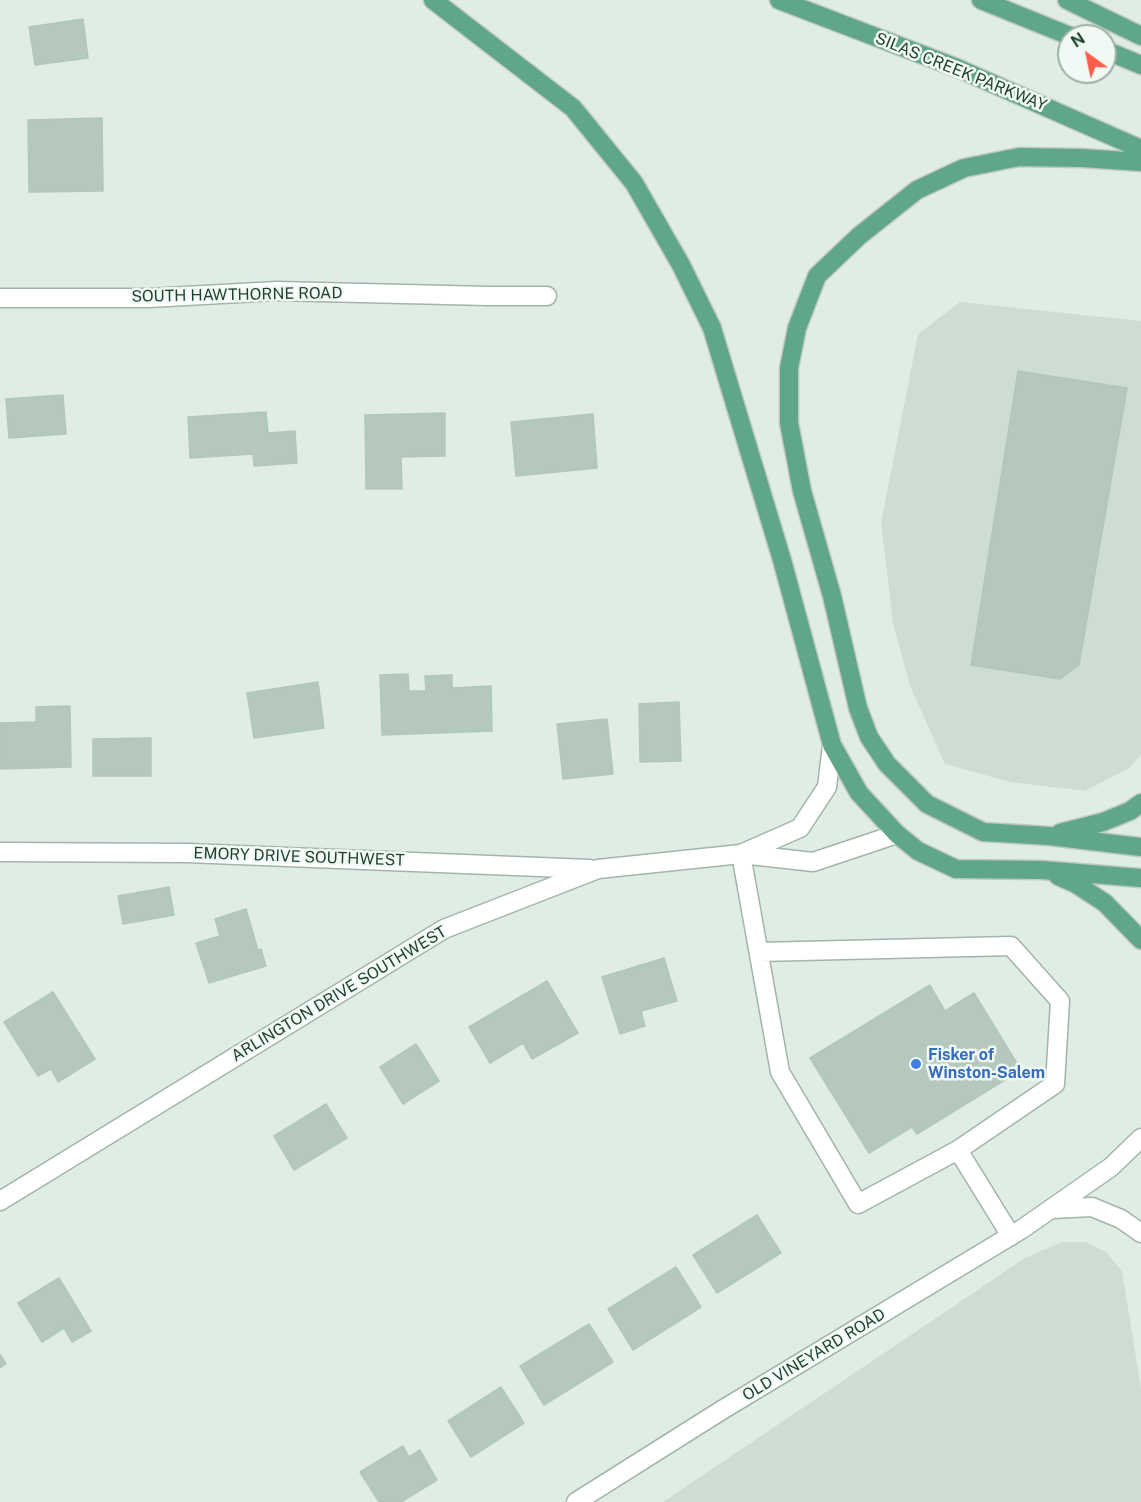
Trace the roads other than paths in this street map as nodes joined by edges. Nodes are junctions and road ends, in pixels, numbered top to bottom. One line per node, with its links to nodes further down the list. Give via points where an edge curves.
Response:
1 (433, 0): 13 (main road, via 573,108 634,183 681,266 712,328 782,560)
2 (779, 0): 9 (main road, SILAS CREEK PARKWAY, via 957,68)
3 (981, 0): 5 (main road)
4 (1067, 0): 6 (main road)
5 (1057, 31)
6 (1141, 36)
7 (1117, 56): 8 (main road)
8 (1141, 65)
9 (1141, 149)
10 (1141, 162): 16 (main road, via 1019,157 964,168 917,190 817,276 797,328 789,368 789,423 802,490 868,737 887,764 927,804 983,832)
11 (547, 296): 12 (street, SOUTH HAWTHORNE ROAD, via 277,291 149,298)
12 (0, 298)
13 (832, 745): 15 (main road, via 859,793); 19 (street, ARLINGTON DRIVE SOUTHWEST, via 827,787 800,828)
14 (1141, 803): 16 (main road, via 1103,822)
15 (897, 834): 19 (street, ARLINGTON DRIVE SOUTHWEST, via 813,862); 21 (main road, via 918,851 956,869)
16 (1049, 836): 17 (main road)
17 (1141, 847)
18 (0, 852): 20 (street, EMORY DRIVE SOUTHWEST, via 187,853)
19 (741, 854): 20 (street, ARLINGTON DRIVE SOUTHWEST); 24 (street)
20 (598, 869): 27 (street, ARLINGTON DRIVE SOUTHWEST, via 444,929)
21 (1042, 870): 22 (main road); 23 (main road, via 1076,884 1105,903)
22 (1141, 878)
23 (1141, 940)
24 (759, 952): 26 (street, via 780,1072 858,1204); 26 (street, via 1011,946 1060,1001 1055,1084)
25 (1141, 1138): 28 (street, OLD VINEYARD ROAD, via 1111,1167)
26 (958, 1150): 30 (street)
27 (0, 1202)
28 (1052, 1209): 29 (street, via 1092,1207); 30 (street, OLD VINEYARD ROAD)
29 (1141, 1233)
30 (1011, 1236): 31 (street, OLD VINEYARD ROAD)
31 (576, 1502)

